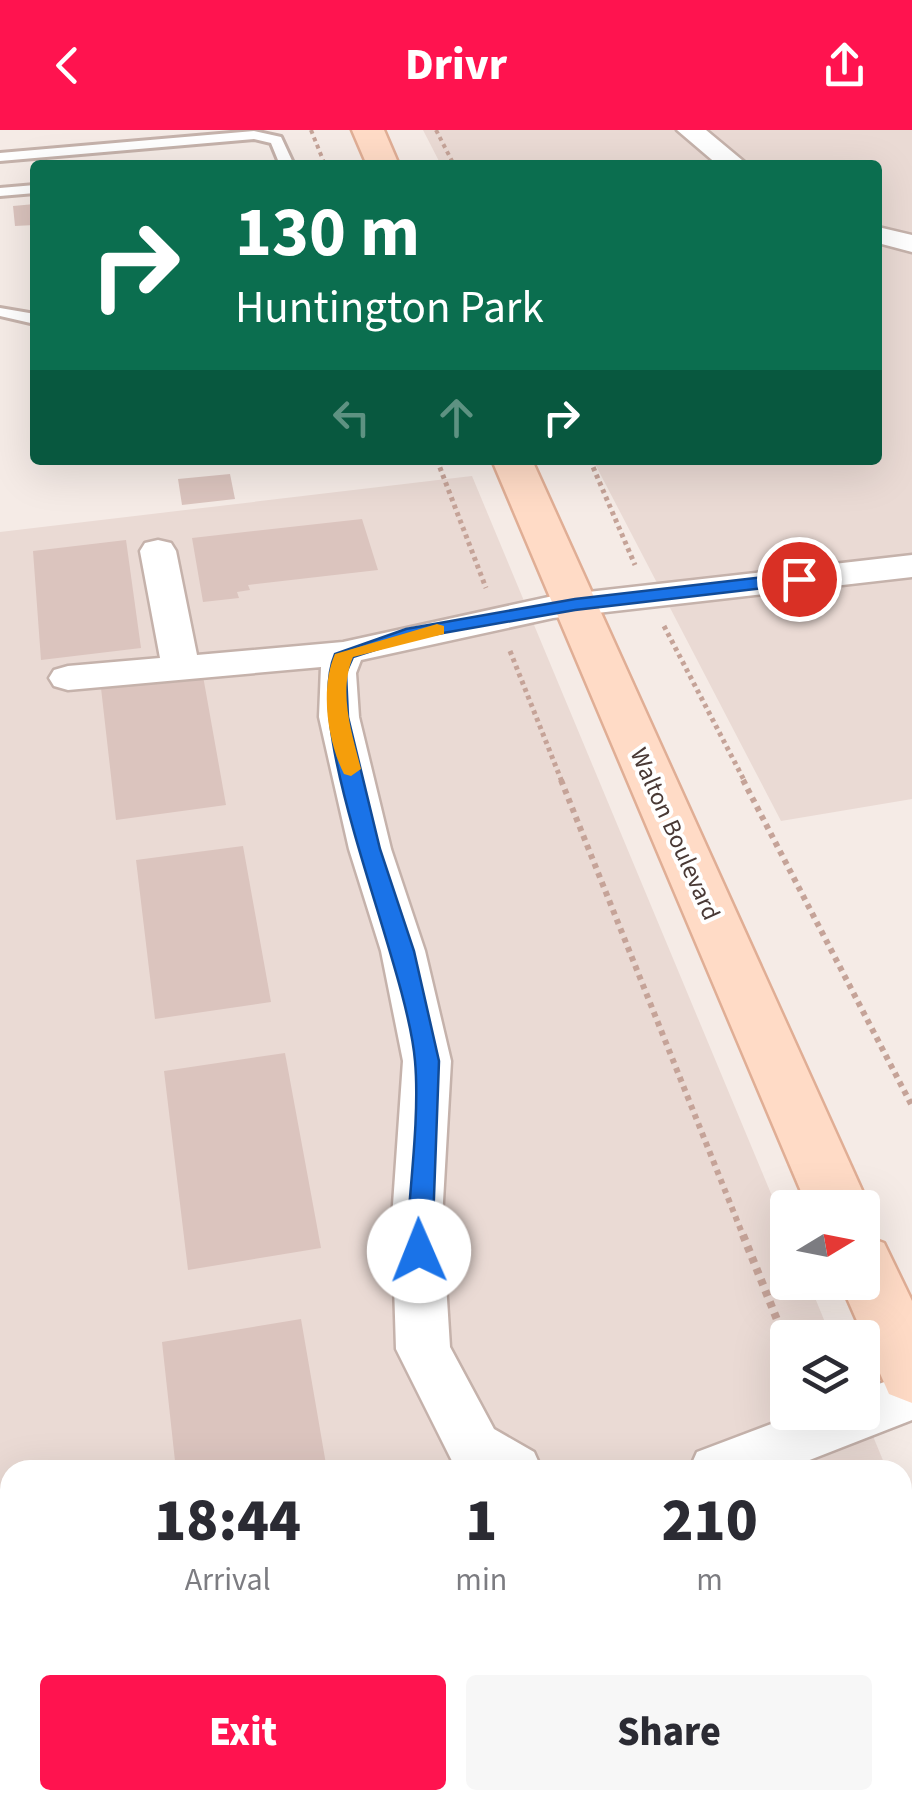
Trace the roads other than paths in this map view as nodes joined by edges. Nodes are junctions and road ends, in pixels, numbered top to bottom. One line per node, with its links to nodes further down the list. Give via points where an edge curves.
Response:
1 (368, 130): 5 (main road)
2 (690, 130): 6 (street)
3 (0, 157): 4 (lane, via 254,135 276,140)
4 (285, 160)
5 (381, 160)
6 (728, 160)
7 (30, 190): 8 (lane)
8 (0, 192)
9 (882, 236): 10 (street)
10 (912, 244)
11 (0, 312): 12 (lane)
12 (30, 318)
13 (514, 465): 16 (main road, Walton Boulevard)
14 (158, 551): 18 (street)
15 (912, 566): 16 (street)
16 (575, 604): 17 (street, via 406,634); 20 (main road, Walton Boulevard)
17 (345, 654): 18 (street); 24 (street, via 336,673 338,717 427,1061 418,1219 423,1349 474,1447)
18 (180, 666): 19 (street)
19 (68, 678)
20 (831, 1190)
21 (879, 1300): 22 (main road)
22 (912, 1374)
23 (912, 1396): 25 (street)
24 (497, 1460)
25 (743, 1460)

